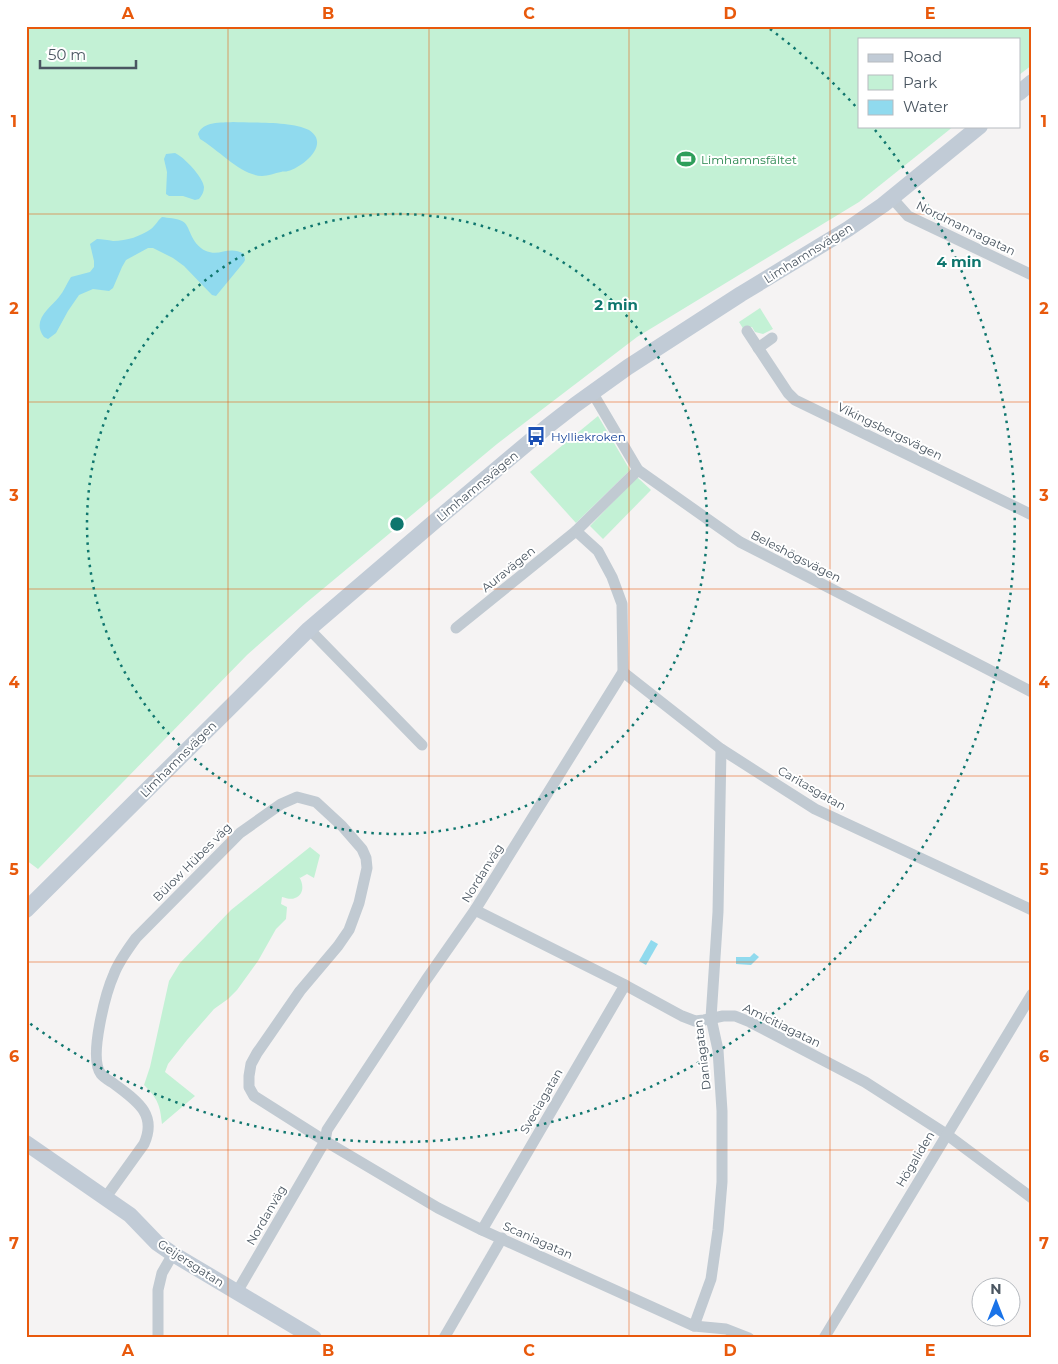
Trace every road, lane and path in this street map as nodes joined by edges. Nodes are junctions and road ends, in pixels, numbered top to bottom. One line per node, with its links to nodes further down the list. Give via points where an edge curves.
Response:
1 (1032, 82): 2 (main road)
2 (1020, 92)
3 (978, 128): 4 (main road, Limhamnsvägen)
4 (892, 198): 5 (street, Nordmannagatan, via 908,216); 9 (main road, Limhamnsvägen)
5 (1032, 275)
6 (747, 331): 8 (street, Vikingsbergsvägen)
7 (772, 338): 8 (street)
8 (758, 348): 11 (street, Vikingsbergsvägen, via 795,400)
9 (592, 392): 10 (street, Beleshögsvägen); 14 (main road, Limhamnsvägen)
10 (638, 470): 12 (street); 16 (street, Beleshögsvägen, via 740,542)
11 (1030, 510)
12 (576, 531): 13 (street, Auravägen); 15 (street, via 598,552 622,604)
13 (456, 628)
14 (309, 629): 17 (street); 19 (main road, Limhamnsvägen)
15 (623, 672): 18 (street, Caritasgatan); 20 (street, Nordanväg)
16 (1032, 692)
17 (422, 745)
18 (721, 749): 21 (street, Caritasgatan, via 815,809); 24 (street, Daniagatan, via 718,903)
19 (26, 910)
20 (475, 910): 22 (street, Amicitiagatan); 26 (street, Nordanväg, via 332,1121)
21 (1032, 910)
22 (625, 985): 24 (street, Amicitiagatan, via 695,1021); 30 (street, Sveciagatan)
23 (1032, 994): 25 (street, Högaliden)
24 (711, 1018): 25 (street, Amicitiagatan, via 734,1016 750,1022 865,1082); 34 (street, Daniagatan, via 722,1110 722,1182 711,1278)
25 (946, 1134): 29 (street, Amicitiagatan); 40 (street, Högaliden)
26 (325, 1140): 28 (street, Bülow Hübes väg, via 254,1096 249,1088 251,1064 257,1053 349,930 367,868 362,849 342,826 316,802 297,797 281,804 240,833 136,938 114,973 102,1008 98,1066 101,1074 143,1109 149,1125 144,1144); 30 (street, Scaniagatan, via 438,1208); 33 (street, Nordanväg)
27 (26, 1143): 28 (main road, Geijersgatan)
28 (106, 1198): 32 (main road, Geijersgatan)
29 (1032, 1198)
30 (482, 1230): 31 (street, Scaniagatan)
31 (502, 1238): 34 (street, Scaniagatan); 38 (street)
32 (173, 1254): 33 (main road, Geijersgatan); 36 (street, via 162,1273 158,1290)
33 (237, 1292): 37 (main road, Geijersgatan)
34 (694, 1326): 35 (street, Scaniagatan)
35 (724, 1333): 39 (street, Scaniagatan)
36 (158, 1338)
37 (314, 1338)
38 (444, 1338)
39 (750, 1338)
40 (824, 1338)

